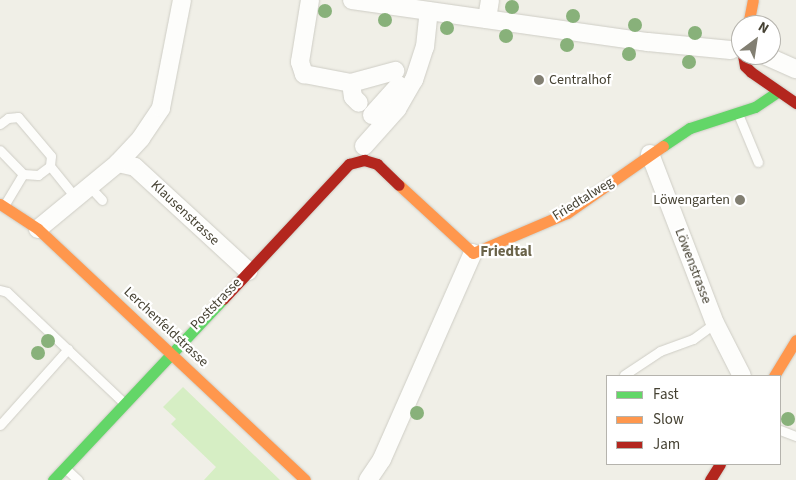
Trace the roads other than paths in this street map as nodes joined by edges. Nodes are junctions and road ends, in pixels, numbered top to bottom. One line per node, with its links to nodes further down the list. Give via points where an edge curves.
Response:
1 (182, 0): 25 (street, via 161,108 141,138)
2 (310, 0): 15 (street, via 300,62 304,74)
3 (352, 0): 6 (street)
4 (490, 0): 8 (street)
5 (752, 0): 7 (street)
6 (429, 11): 8 (street); 11 (street, Poststrasse)
7 (750, 15)
8 (487, 19): 9 (street)
9 (731, 51)
10 (781, 62): 13 (street)
11 (419, 65): 14 (street, Poststrasse); 14 (street)
12 (744, 65): 16 (street)
13 (796, 69)
14 (397, 79): 15 (street, via 381,74); 19 (street, Poststrasse)
15 (351, 83): 19 (street, via 353,97)
16 (777, 92): 17 (street); 18 (street, Friedtalweg, via 767,102)
17 (796, 103)
18 (738, 114): 23 (street, Friedtalweg, via 690,128); 24 (lane)
19 (370, 115): 22 (street, Poststrasse)
20 (0, 124): 26 (lane, via 8,118 18,117 51,156)
21 (0, 150): 27 (lane)
22 (364, 153): 32 (street); 33 (street, Poststrasse, via 344,169)
23 (650, 154): 32 (street, Friedtalweg, via 567,213); 35 (street, Löwenstrasse)
24 (758, 162)
25 (118, 163): 28 (street); 33 (street, Klausenstrasse, via 135,167 192,228)
26 (50, 166): 27 (lane, via 38,175); 28 (lane)
27 (23, 174): 30 (lane)
28 (82, 192): 29 (lane); 31 (street)
29 (102, 200)
30 (2, 205): 31 (street, Lerchenfeldstrasse)
31 (38, 229): 38 (street, Lerchenfeldstrasse)
32 (473, 252): 51 (street, via 417,384 382,459)
33 (248, 270): 38 (street, Poststrasse)
34 (0, 290): 37 (lane, via 7,292)
35 (715, 323): 39 (lane, via 693,339 660,351); 40 (street, Löwenstrasse)
36 (796, 340): 41 (street)
37 (68, 349): 42 (lane); 43 (lane)
38 (171, 352): 42 (street, Poststrasse); 50 (street, Lerchenfeldstrasse)
39 (624, 375)
40 (741, 375)
41 (775, 375)
42 (124, 403): 47 (street, Poststrasse)
43 (0, 425)
44 (781, 430): 45 (lane)
45 (796, 436)
46 (719, 465): 52 (street)
47 (65, 467): 48 (street, Poststrasse); 49 (lane)
48 (53, 480)
49 (78, 480)
50 (305, 480)
51 (368, 480)
52 (710, 480)

